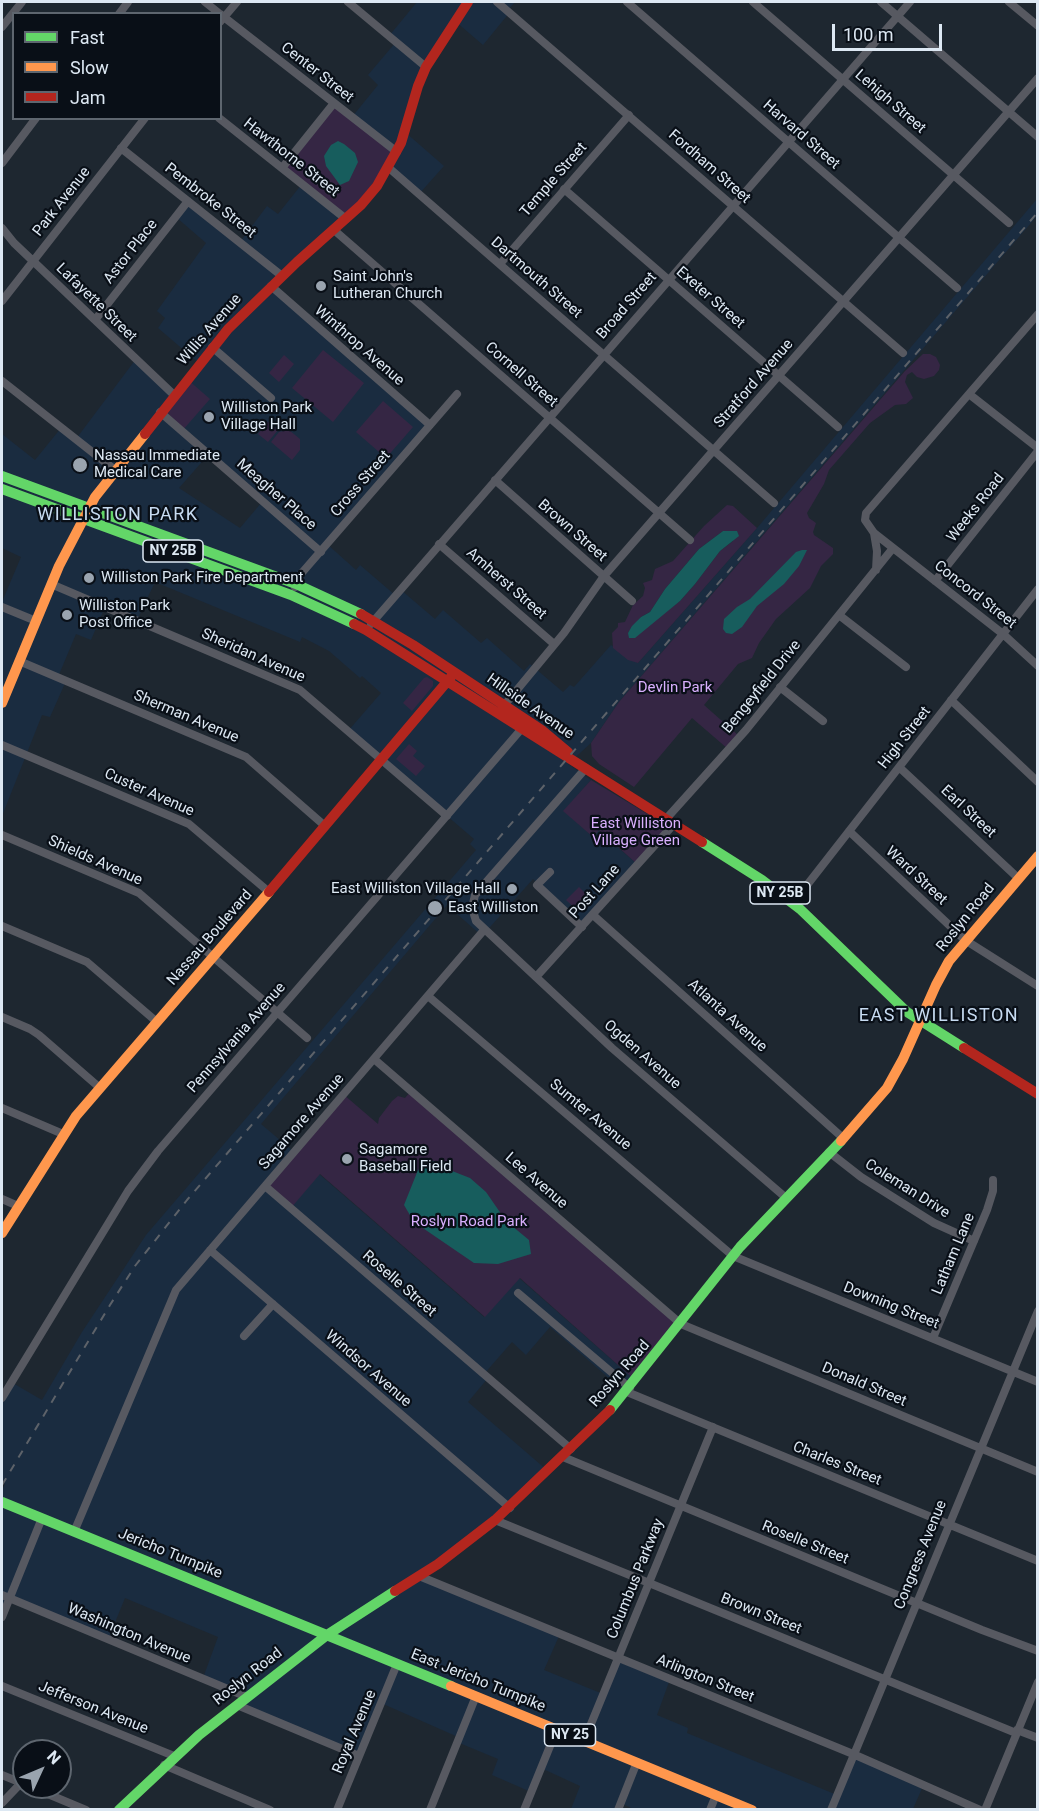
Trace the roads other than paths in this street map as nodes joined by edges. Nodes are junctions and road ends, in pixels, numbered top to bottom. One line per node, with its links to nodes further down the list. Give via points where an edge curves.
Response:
1 (237, 2): 11 (street)
2 (348, 2): 16 (street)
3 (468, 2): 16 (main road, Willis Avenue)
4 (497, 2): 21 (street, Fordham Street)
5 (627, 2): 26 (street, Harvard Street)
6 (753, 2): 18 (street, Lehigh Street)
7 (881, 2): 12 (street)
8 (910, 2): 12 (street, Broad Street)
9 (1009, 2): 14 (street)
10 (12, 14): 15 (street)
11 (222, 16)
12 (897, 16): 18 (street, Broad Street); 20 (street)
13 (222, 18): 19 (street, Center Street)
14 (1038, 26)
15 (2, 27)
16 (426, 67): 28 (main road, Willis Avenue)
17 (1038, 78): 20 (street, Stratford Avenue)
18 (843, 79): 26 (street, Broad Street); 32 (street, Lehigh Street)
19 (333, 103): 28 (street, Center Street); 30 (street)
20 (1008, 111): 25 (street); 32 (street, Stratford Avenue)
21 (628, 115): 33 (street, Temple Street); 35 (street, Fordham Street)
22 (34, 120): 29 (street)
23 (143, 120): 27 (street, Park Avenue)
24 (222, 120): 30 (street, Hawthorne Street)
25 (1038, 137)
26 (788, 142): 35 (street, Broad Street); 40 (street, Harvard Street)
27 (121, 148): 34 (street, Pembroke Street); 41 (street, Park Avenue)
28 (397, 152): 31 (main road, Willis Avenue)
29 (2, 163)
30 (282, 168): 36 (street, Hawthorne Street)
31 (389, 168): 36 (main road, Willis Avenue); 42 (street, Dartmouth Street)
32 (953, 174): 37 (street, Lehigh Street); 40 (street, Stratford Avenue)
33 (564, 189): 42 (street, Temple Street); 44 (street, Exeter Street)
34 (188, 201): 43 (street, Pembroke Street); 50 (street, Astor Place)
35 (733, 205): 44 (street, Broad Street); 48 (street, Fordham Street)
36 (346, 219): 39 (main road, Willis Avenue)
37 (1010, 223)
38 (2, 228): 41 (street, Lafayette Street)
39 (334, 230): 43 (main road, Willis Avenue); 61 (street, Cornell Street)
40 (898, 237): 46 (street, Harvard Street); 48 (street, Stratford Avenue)
41 (33, 261): 47 (street, Park Avenue); 50 (street, Lafayette Street)
42 (500, 264): 53 (street, Dartmouth Street)
43 (282, 276): 45 (main road, Willis Avenue)
44 (668, 280): 53 (street, Broad Street); 54 (street, Exeter Street)
45 (271, 286): 51 (main road, Willis Avenue); 62 (street, Winthrop Avenue)
46 (957, 288)
47 (2, 301)
48 (843, 301): 52 (street, Fordham Street); 54 (street, Stratford Avenue)
49 (1038, 314): 57 (street)
50 (95, 320): 58 (street, Lafayette Street)
51 (212, 347): 58 (main road, Willis Avenue); 59 (street)
52 (903, 353)
53 (604, 354): 61 (street, Broad Street); 65 (street, Dartmouth Street)
54 (779, 376): 63 (street, Exeter Street); 65 (street, Stratford Avenue)
55 (2, 381): 66 (street)
56 (457, 394): 62 (street, Cross Street)
57 (969, 394): 64 (street); 73 (street, via 866,513 865,520)
58 (174, 395): 60 (main road, Willis Avenue)
59 (271, 398)
60 (160, 412): 66 (main road, Willis Avenue); 77 (street, Meagher Place)
61 (549, 417): 68 (street, Broad Street); 72 (street, Cornell Street)
62 (430, 425): 77 (street, Cross Street)
63 (838, 427)
64 (1038, 449): 80 (street, Weeks Road)
65 (714, 450): 70 (street, Dartmouth Street); 72 (street, Stratford Avenue)
66 (115, 470): 71 (main road, Willis Avenue)
67 (2, 476): 71 (main road, Hillside Avenue / NY 25B)
68 (495, 480): 75 (street, Broad Street); 79 (street, Brown Street)
69 (2, 489): 71 (main road, Hillside Avenue / NY 25B)
70 (774, 503)
71 (85, 513): 81 (main road, Willis Avenue); 82 (main road, Hillside Avenue / NY 25B); 84 (main road, Hillside Avenue / NY 25B)
72 (659, 513): 74 (street, Cornell Street); 79 (street, Stratford Avenue)
73 (874, 533): 76 (street); 78 (street)
74 (690, 540)
75 (439, 544): 88 (street, Broad Street); 92 (street, Amherst Street)
76 (893, 548): 78 (street, Bengeyfield Drive); 80 (street, Concord Street)
77 (321, 552): 82 (street, Cross Street)
78 (876, 570): 87 (street, Bengeyfield Drive)
79 (604, 576): 85 (street, Brown Street); 92 (street, Stratford Avenue)
80 (935, 581): 91 (street, Concord Street)
81 (51, 584): 89 (main road, Willis Avenue); 104 (street, Sheridan Avenue, via 300,690)
82 (296, 584): 84 (street, Cross Street); 88 (main road, Hillside Avenue / NY 25B)
83 (1038, 589): 91 (street, High Street)
84 (291, 595): 90 (main road, Hillside Avenue / NY 25B)
85 (632, 601)
86 (2, 607): 89 (street)
87 (839, 615): 95 (street); 97 (street, Bengeyfield Drive)
88 (373, 620): 90 (street, Broad Street); 96 (main road, Hillside Avenue / NY 25B)
89 (36, 621): 93 (main road, Willis Avenue)
90 (366, 630): 96 (main road, Hillside Avenue / NY 25B)
91 (1003, 634): 94 (street, Concord Street); 98 (street, High Street)
92 (554, 644): 100 (street, Stratford Avenue)
93 (19, 661): 99 (main road, Willis Avenue); 110 (street, Sherman Avenue, via 246,757)
94 (1038, 666)
95 (906, 667)
96 (451, 677): 100 (main road, Hillside Avenue / NY 25B); 104 (main road, Nassau Boulevard)
97 (780, 687): 101 (street); 109 (street, Bengeyfield Drive)
98 (951, 700): 105 (street, High Street); 107 (street)
99 (2, 702)
100 (501, 710): 102 (main road, Hillside Avenue / NY 25B)
101 (823, 721)
102 (524, 725): 106 (main road, Hillside Avenue / NY 25B); 108 (street, Pennsylvania Avenue)
103 (2, 745): 116 (street, Custer Avenue, via 189,824)
104 (382, 760): 108 (street, Sheridan Avenue); 110 (main road, Nassau Boulevard)
105 (899, 766): 111 (street, High Street); 115 (street, Earl Street)
106 (584, 767): 109 (main road, NY 25B); 121 (street, via 472,901 476,921)
107 (1038, 782)
108 (447, 816): 127 (street, Pennsylvania Avenue)
109 (670, 821): 117 (main road, NY 25B); 118 (street, Post Lane)
110 (325, 826): 116 (main road, Nassau Boulevard)
111 (849, 831): 117 (street, High Street); 122 (street, Ward Street)
112 (2, 835): 123 (street, Shields Avenue, via 139,893)
113 (1038, 856): 115 (main road, Roslyn Road)
114 (550, 872): 120 (street, via 537,885)
115 (1018, 878): 122 (main road, Roslyn Road)
116 (269, 892): 123 (main road, Nassau Boulevard)
117 (793, 903): 129 (main road, NY 25B, via 895,1002)
118 (593, 915): 120 (street, Post Lane); 137 (street, Atlanta Avenue)
119 (2, 926): 130 (street, via 87,962)
120 (582, 927): 124 (street, Post Lane)
121 (484, 930): 124 (street, Ogden Avenue); 126 (street, Sagamore Avenue)
122 (965, 940): 125 (street, Ward Street); 129 (main road, Roslyn Road, via 942,973)
123 (213, 957): 127 (street, Shields Avenue); 130 (main road, Nassau Boulevard)
124 (536, 977): 141 (street, Ogden Avenue)
125 (1038, 986)
126 (428, 996): 132 (street, Sagamore Avenue); 147 (street, Sumter Avenue)
127 (278, 1013): 131 (street, Shields Avenue); 157 (street, Pennsylvania Avenue, via 128,1191)
128 (2, 1017): 133 (street, via 39,1035)
129 (921, 1021): 134 (main road, NY 25B); 137 (main road, Roslyn Road, via 887,1088)
130 (157, 1022): 133 (main road, Nassau Boulevard)
131 (307, 1038)
132 (374, 1059): 140 (street, Sagamore Avenue); 151 (street, Lee Avenue)
133 (100, 1088): 136 (main road, Nassau Boulevard)
134 (1038, 1094)
135 (2, 1108): 136 (street)
136 (63, 1134): 143 (main road, Nassau Boulevard)
137 (843, 1138): 138 (main road, Roslyn Road)
138 (829, 1152): 141 (main road, Roslyn Road); 145 (street, Coleman Drive, via 934,1223)
139 (993, 1180): 145 (street, Latham Lane, via 991,1200)
140 (265, 1186): 146 (street, Sagamore Avenue); 160 (street, Roselle Street)
141 (785, 1197): 147 (main road, Roslyn Road)
142 (2, 1199): 143 (street)
143 (18, 1206): 144 (main road, Nassau Boulevard)
144 (2, 1233)
145 (974, 1242): 153 (street, Latham Lane)
146 (210, 1250): 149 (street, Windsor Avenue); 168 (street, Sagamore Avenue, via 174,1293)
147 (733, 1256): 151 (main road, Roslyn Road); 153 (street, Downing Street)
148 (518, 1293): 156 (street, Charles Street)
149 (273, 1304): 152 (street); 164 (street, Windsor Avenue)
150 (1038, 1311): 154 (street, Congress Avenue)
151 (681, 1324): 156 (main road, Roslyn Road); 159 (street, Donald Street)
152 (244, 1336)
153 (933, 1338): 154 (street, Downing Street)
154 (1012, 1371): 155 (street, Downing Street); 159 (street, Congress Avenue)
155 (1038, 1382)
156 (628, 1390): 158 (street, Charles Street); 160 (main road, Roslyn Road)
157 (2, 1398)
158 (713, 1427): 163 (street, Columbus Parkway); 167 (street, Charles Street)
159 (979, 1448): 161 (street, Donald Street); 167 (street, Congress Avenue)
160 (567, 1453): 163 (street, Roselle Street); 164 (main road, Roslyn Road)
161 (1038, 1472)
162 (2, 1502): 165 (main road, Jericho Turnpike / NY 25)
163 (681, 1506): 171 (street, Columbus Parkway); 173 (street, Roselle Street)
164 (510, 1508): 166 (main road, Roslyn Road)
165 (42, 1518): 168 (main road, Jericho Turnpike / NY 25); 172 (street)
166 (495, 1520): 170 (main road, Roslyn Road); 171 (street, Brown Street)
167 (948, 1524): 169 (street, Charles Street); 173 (street, Congress Avenue)
168 (74, 1532): 175 (main road, Jericho Turnpike / NY 25)
169 (1038, 1561)
170 (418, 1576): 175 (main road, Roslyn Road); 177 (street, Arlington Street)
171 (649, 1583): 177 (street, Columbus Parkway); 179 (street, Brown Street)
172 (5, 1596): 174 (street); 183 (street, Washington Avenue)
173 (916, 1603): 176 (street, Roselle Street); 179 (street, Congress Avenue)
174 (2, 1617)
175 (327, 1635): 178 (main road, East Jericho Turnpike / NY 25); 183 (main road, Roslyn Road)
176 (1038, 1651)
177 (618, 1659): 188 (street, Columbus Parkway); 189 (street, Arlington Street)
178 (397, 1664): 182 (main road, East Jericho Turnpike / NY 25); 191 (street, Royal Avenue)
179 (884, 1679): 186 (street, Brown Street); 189 (street, Congress Avenue)
180 (1038, 1682): 186 (street)
181 (2, 1686): 190 (street, Jefferson Avenue)
182 (476, 1696): 185 (main road, East Jericho Turnpike / NY 25); 200 (street)
183 (247, 1697): 184 (main road, Roslyn Road)
184 (237, 1705): 190 (main road, Roslyn Road); 191 (street)
185 (557, 1729): 188 (main road, East Jericho Turnpike / NY 25); 201 (street)
186 (1017, 1732): 187 (street, Brown Street); 206 (street)
187 (1038, 1738)
188 (584, 1741): 192 (main road, East Jericho Turnpike / NY 25)
189 (853, 1754): 205 (street, Congress Avenue); 206 (street, Arlington Street)
190 (174, 1756): 193 (main road, Roslyn Road)
191 (359, 1756): 199 (street, Royal Avenue)
192 (637, 1762): 194 (main road, East Jericho Turnpike / NY 25); 202 (street)
193 (164, 1765): 197 (main road, Roslyn Road); 198 (street)
194 (716, 1795): 203 (street); 204 (main road, East Jericho Turnpike / NY 25)
195 (61, 1799): 196 (street)
196 (86, 1809)
197 (118, 1809)
198 (270, 1809)
199 (337, 1809)
200 (430, 1809)
201 (524, 1809)
202 (618, 1809)
203 (710, 1809)
204 (752, 1809)
205 (831, 1809)
206 (985, 1809)

